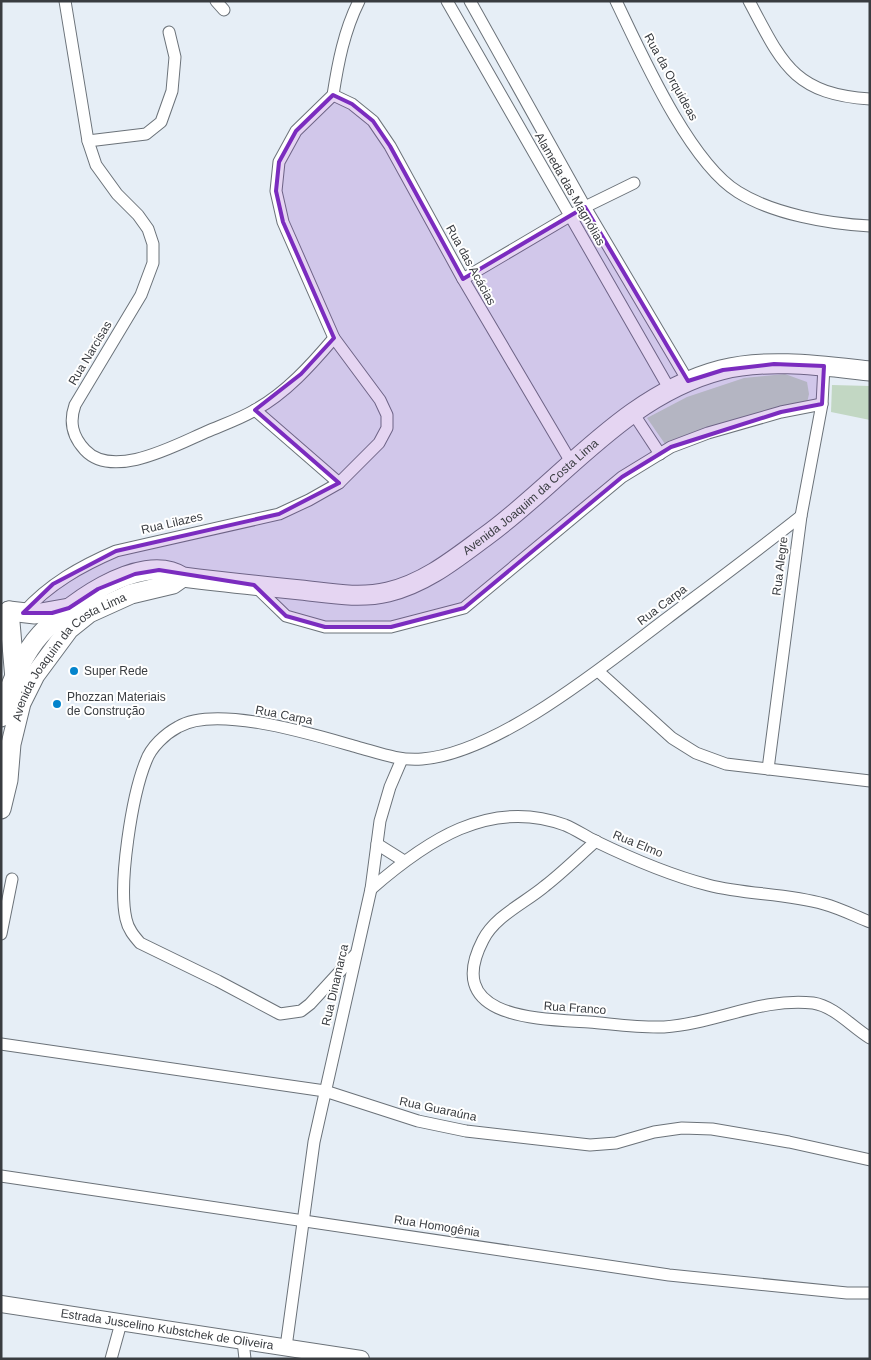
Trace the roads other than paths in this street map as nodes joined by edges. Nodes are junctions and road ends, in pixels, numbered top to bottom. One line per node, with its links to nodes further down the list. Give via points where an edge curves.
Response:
1 (65, 1): 14 (street, Rua Narcisas)
2 (216, 1): 8 (street)
3 (359, 1): 10 (street, via 350,19)
4 (447, 1): 13 (street, Alameda das Magnólias)
5 (470, 1): 12 (street, Alameda das Magnólias)
6 (616, 1): 18 (street, Rua da Orquideas, via 667,103 720,178 762,204 827,221)
7 (749, 1): 11 (street, via 773,46 810,86 829,95)
8 (224, 10)
9 (169, 32): 14 (street, via 175,57 172,91 161,122 146,134)
10 (333, 96): 19 (street, Rua das Acácias, via 352,104 373,121 390,146); 20 (street, via 296,131 279,162 276,191 284,222)
11 (870, 99)
12 (526, 103): 13 (street); 16 (street, Alameda das Magnólias)
13 (511, 112): 17 (street, Alameda das Magnólias)
14 (88, 141): 26 (street, Rua Narcisas, via 96,165 148,229 153,244 153,263 141,295 75,405 71,424 78,442 90,455 103,461 122,462 155,455)
15 (634, 183): 16 (street)
16 (586, 207): 17 (street); 23 (street, Alameda das Magnólias)
17 (570, 216): 19 (street); 24 (street, Alameda das Magnólias)
18 (870, 226)
19 (462, 279): 29 (street, Rua das Acácias)
20 (334, 338): 26 (street, Rua Narcisas, via 301,374); 30 (street, Rua Lilazes, via 380,400 387,415 387,428 379,443)
21 (824, 366): 22 (main road, Avenida Joaquim da Costa Lima); 23 (main road, Avenida Joaquim da Costa Lima, via 774,364 723,370); 25 (street, Rua Alegre)
22 (870, 371)
23 (688, 381): 24 (main road, Avenida Joaquim da Costa Lima)
24 (670, 390): 27 (main road, Avenida Joaquim da Costa Lima)
25 (822, 404): 28 (street, via 708,433); 31 (street, Rua Alegre)
26 (256, 410): 30 (street)
27 (633, 413): 28 (street); 29 (main road, Avenida Joaquim da Costa Lima)
28 (660, 454): 33 (street, via 622,477 464,608 391,627 325,627 286,616)
29 (571, 462): 33 (main road, Avenida Joaquim da Costa Lima, via 507,521 438,571 416,582 388,592 357,596)
30 (339, 483): 35 (street, Rua Lilazes, via 279,514 116,552 90,562)
31 (801, 516): 38 (street, Rua Carpa); 43 (street, Rua Alegre)
32 (183, 577): 33 (main road, Avenida Joaquim da Costa Lima); 34 (main road, Avenida Joaquim da Costa Lima, via 174,571 158,570 134,574 98,589); 36 (main road, Avenida Joaquim da Costa Lima, via 173,584 122,598 89,613)
33 (254, 585)
34 (69, 608): 35 (main road, via 52,613); 37 (main road, Avenida Joaquim da Costa Lima)
35 (11, 609): 37 (main road); 40 (main road)
36 (69, 629): 37 (main road); 39 (main road, Avenida Joaquim da Costa Lima)
37 (36, 640): 39 (main road); 40 (main road, Avenida Joaquim da Costa Lima)
38 (598, 671): 42 (street, Rua Carpa, via 533,713 471,747 450,755); 43 (street, via 672,738 696,753 726,764)
39 (35, 675): 45 (main road, Avenida Joaquim da Costa Lima, via 21,703)
40 (14, 679): 41 (main road, Avenida Joaquim da Costa Lima)
41 (1, 717)
42 (402, 759): 47 (street, Rua Dinamarca, via 390,787); 53 (street, Rua Carpa, via 272,725 222,718 194,719 177,727 156,745 146,759 134,800 124,901 126,920 140,943 280,1014 301,1011 310,1004)
43 (768, 769): 44 (street)
44 (870, 782)
45 (1, 809)
46 (596, 841): 48 (street, Rua Elmo, via 565,825 533,818 497,817 462,826); 51 (street, Rua Elmo, via 707,885 825,904); 54 (street, Rua Franco, via 545,887 501,918 483,939 473,975 483,1000 511,1014 543,1020 664,1027 762,1006 814,1003 832,1011)
47 (377, 844): 48 (street); 50 (street, Rua Dinamarca)
48 (404, 861): 50 (street, Rua Elmo)
49 (12, 879): 52 (street)
50 (371, 890): 53 (street, Rua Dinamarca)
51 (870, 922)
52 (1, 934)
53 (355, 955): 56 (street, Rua Dinamarca)
54 (870, 1038)
55 (1, 1044): 56 (street, Rua Guaraúna)
56 (325, 1091): 57 (street, Rua Guaraúna, via 418,1121 466,1131 590,1146 616,1144 654,1132 682,1128 712,1129); 59 (street, Rua Dinamarca)
57 (870, 1160)
58 (1, 1176): 59 (street, Rua Homogênia)
59 (303, 1219): 60 (street, Rua Homogênia, via 669,1275); 64 (street, Rua Dinamarca)
60 (870, 1293)
61 (1, 1304): 62 (street, Estrada Juscelino Kubstchek de Oliveira)
62 (121, 1323): 63 (street, Estrada Juscelino Kubstchek de Oliveira); 65 (street)
63 (243, 1341): 64 (street, Estrada Juscelino Kubstchek de Oliveira); 66 (street)
64 (286, 1347): 67 (street, Estrada Juscelino Kubstchek de Oliveira)
65 (111, 1359)
66 (245, 1359)
67 (361, 1359)

